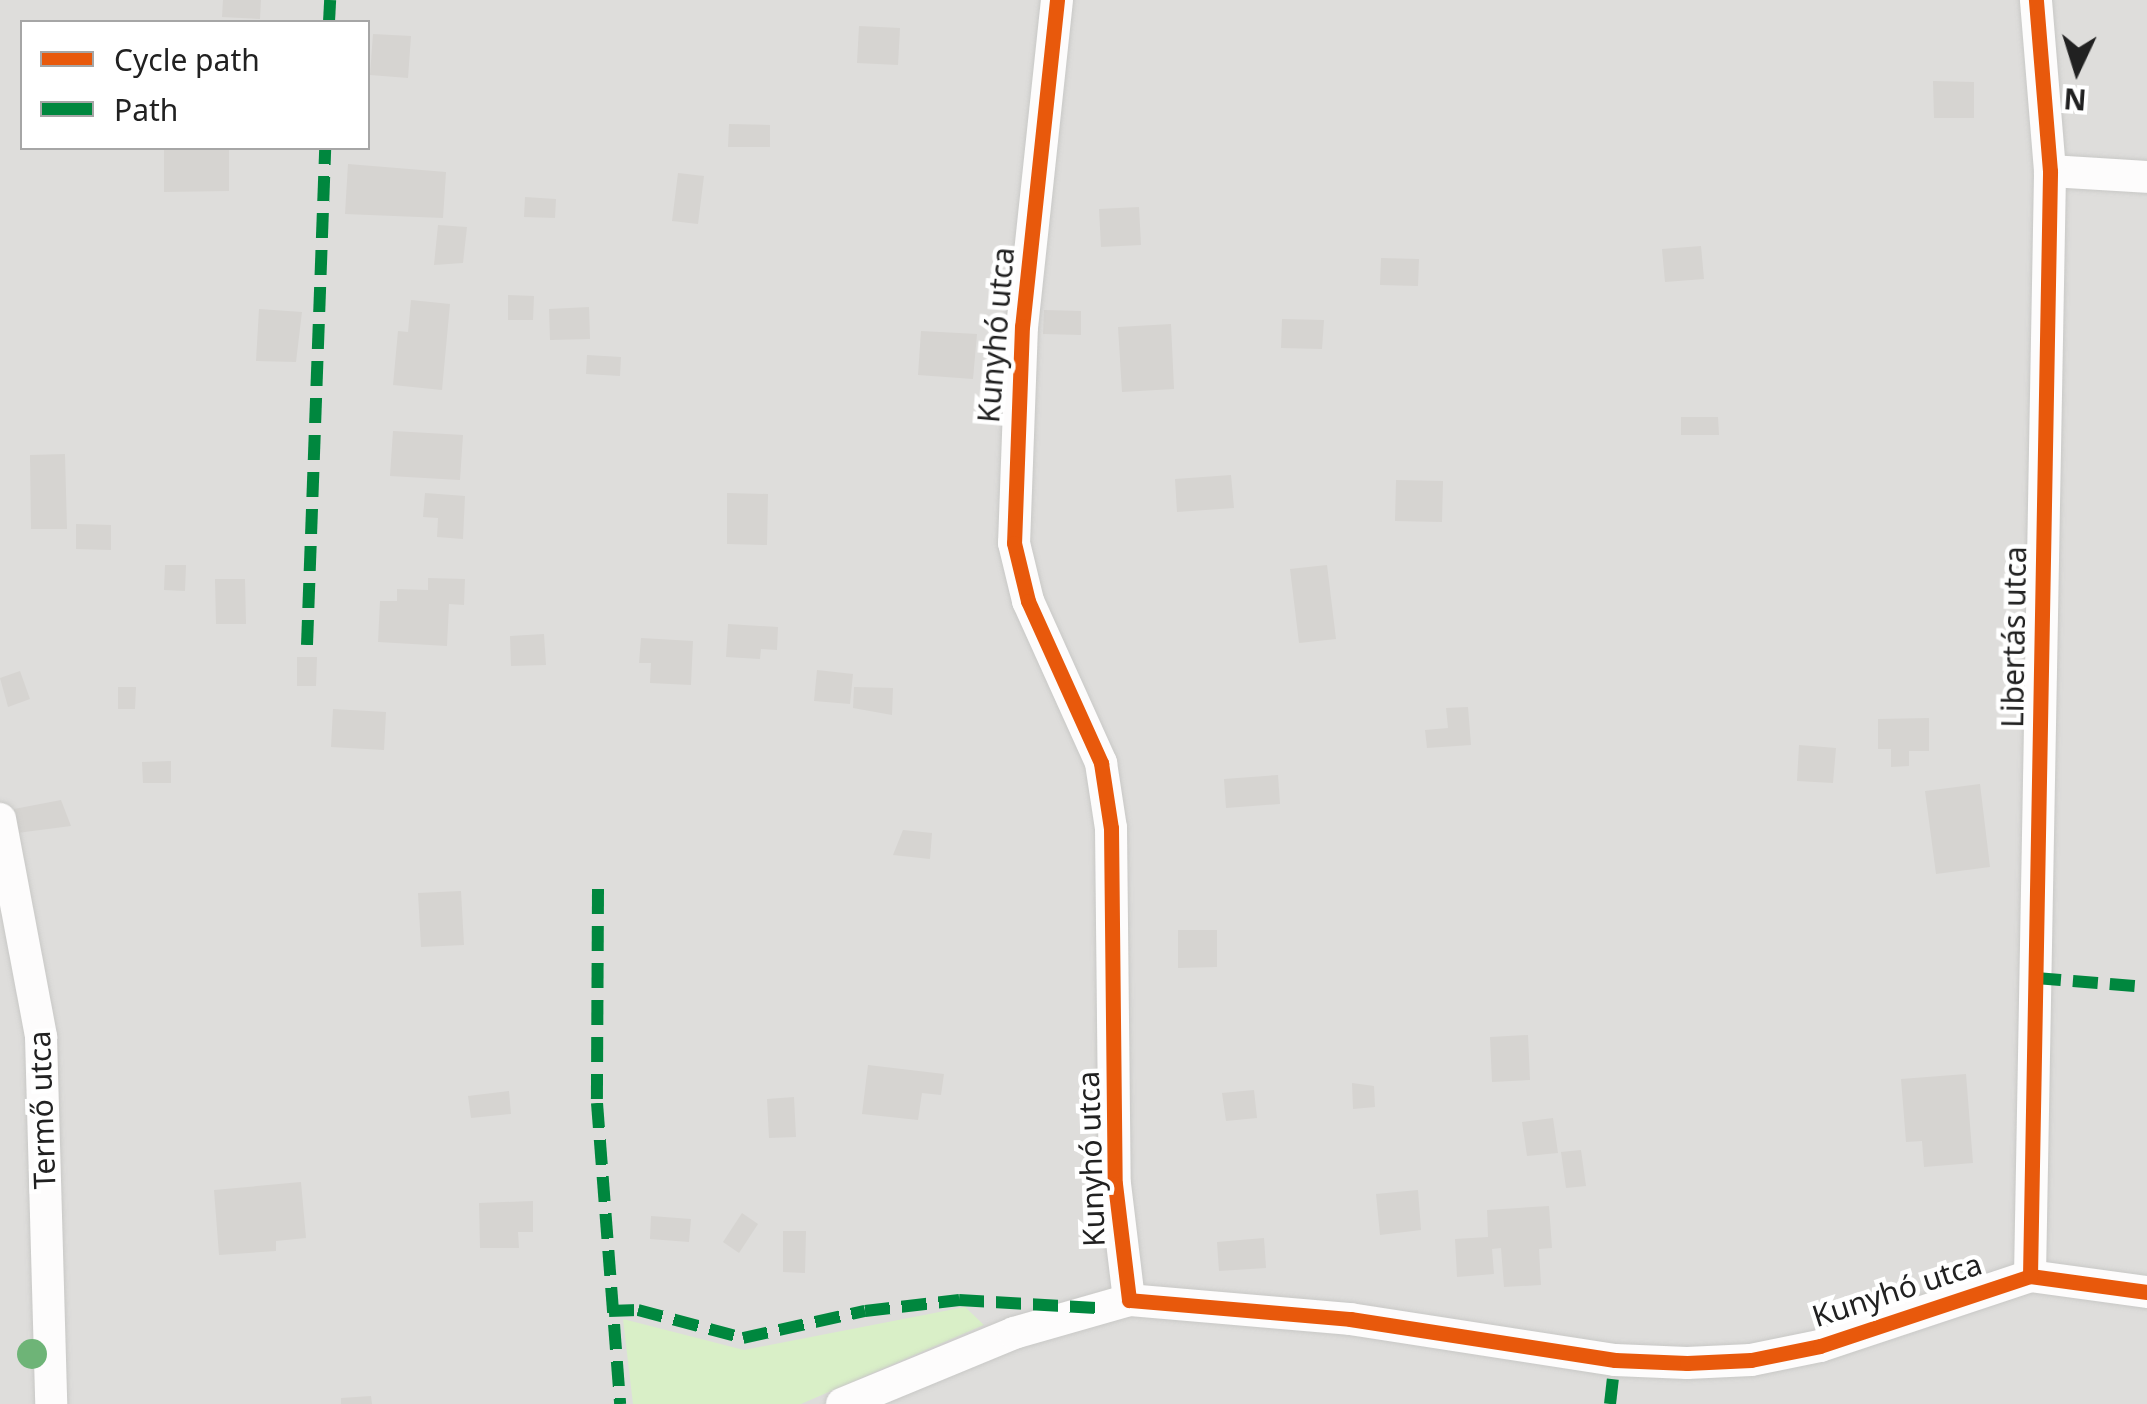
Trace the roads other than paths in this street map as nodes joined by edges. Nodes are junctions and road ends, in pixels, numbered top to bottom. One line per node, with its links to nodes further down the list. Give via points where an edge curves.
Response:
1 (1057, 0): 8 (street, Kunyhó utca, via 1022,326 1014,543 1028,600 1084,716 1104,779 1111,828 1115,1184)
2 (2036, 0): 3 (street, Libertás utca)
3 (2050, 172): 4 (street); 6 (street, Libertás utca)
4 (2147, 178)
5 (0, 819): 9 (street, Termő utca, via 42,1037)
6 (2030, 1276): 7 (street, Kunyhó utca); 8 (street, Kunyhó utca, via 1820,1346 1751,1360 1687,1362 1615,1360 1350,1319)
7 (2147, 1292)
8 (1129, 1300): 10 (street, Kunyhó utca, via 1001,1337)
9 (51, 1404)
10 (842, 1404)

